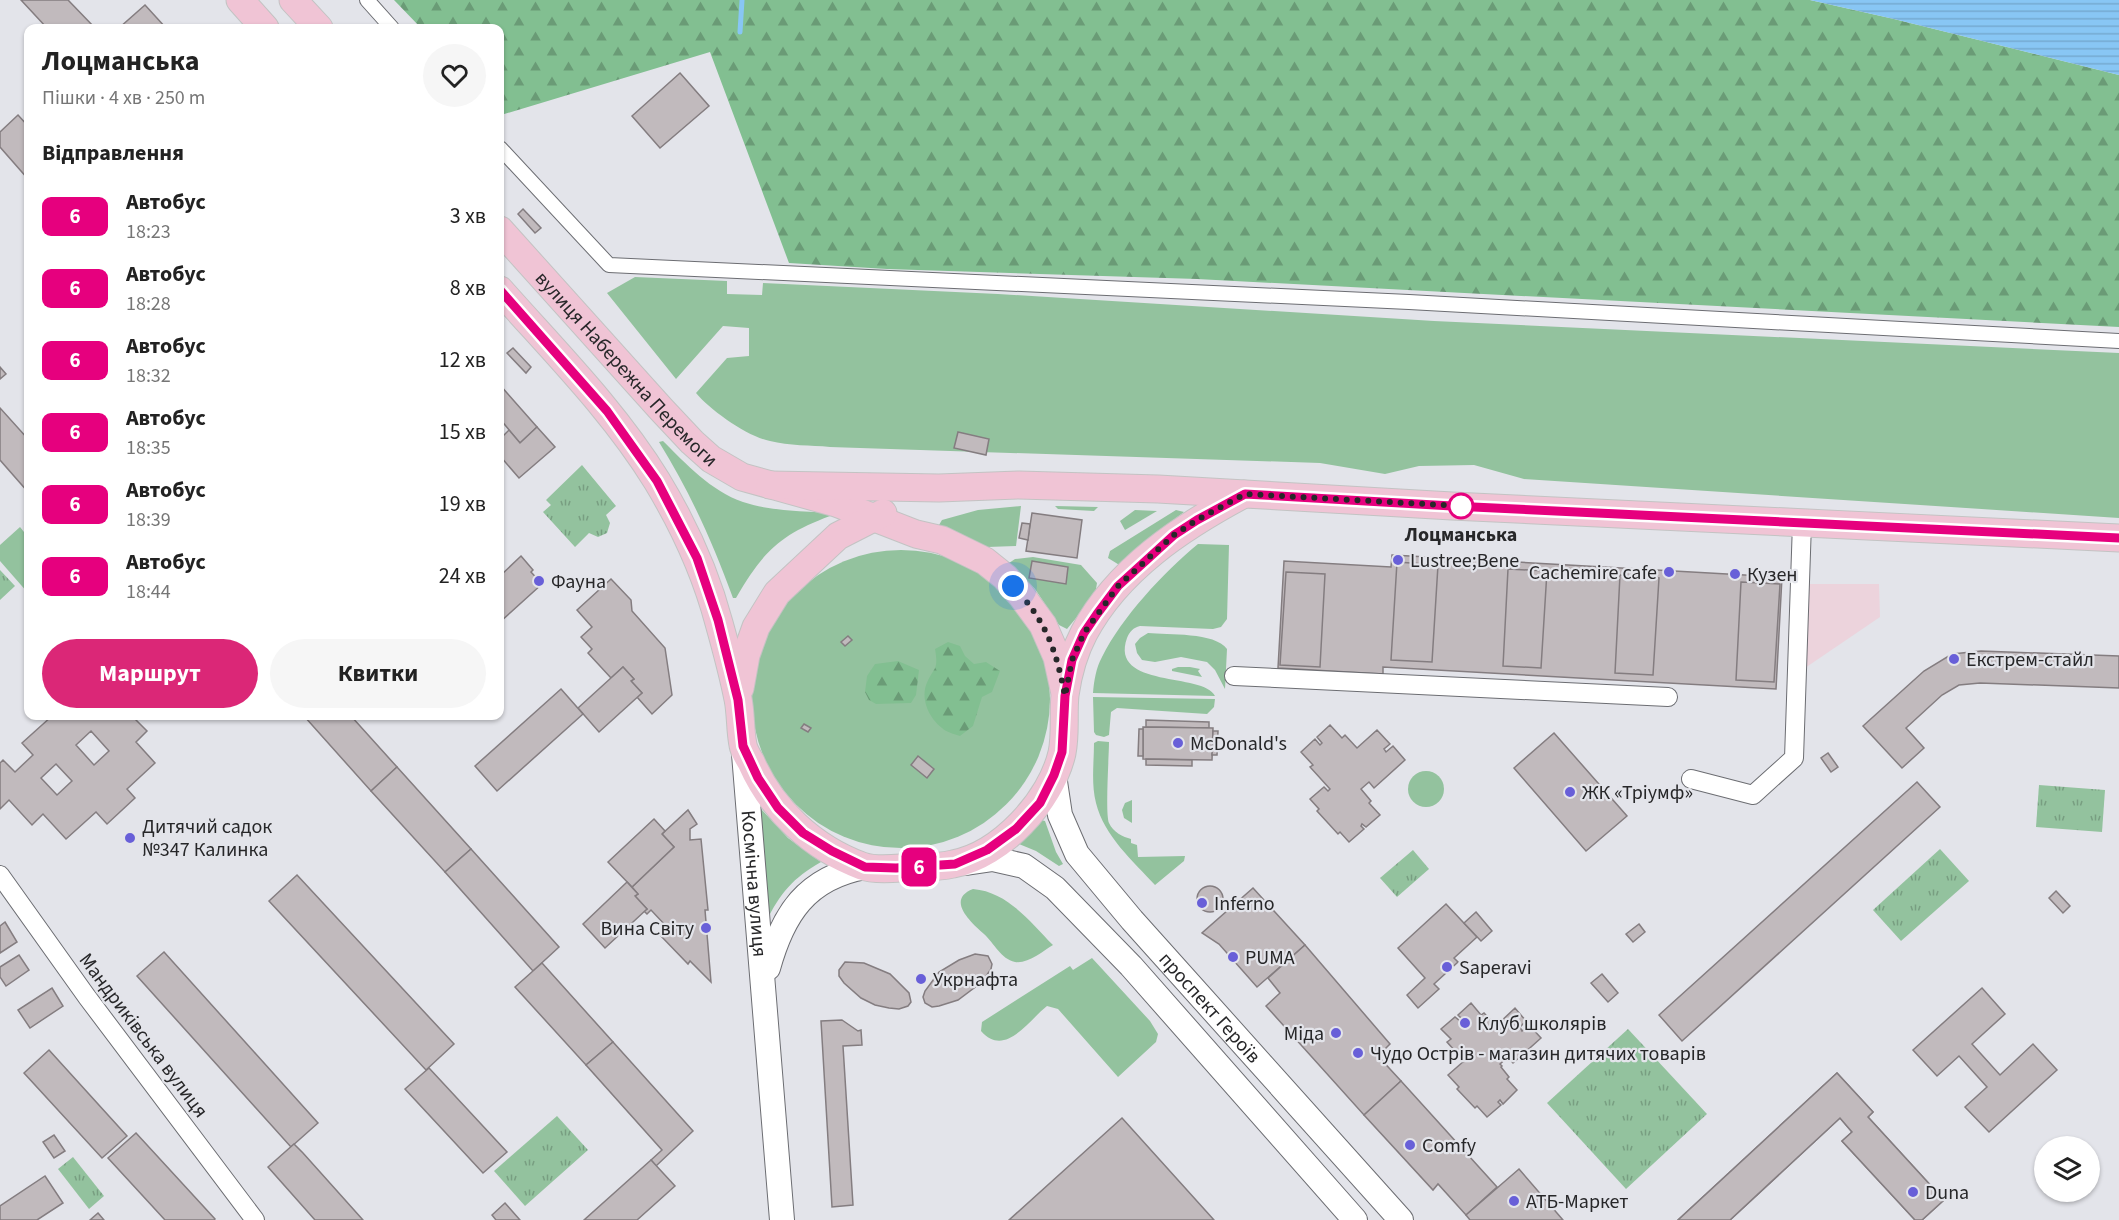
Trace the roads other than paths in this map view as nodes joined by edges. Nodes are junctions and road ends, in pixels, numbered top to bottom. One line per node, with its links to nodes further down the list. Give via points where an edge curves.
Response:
1 (240, 0): 4 (main road)
2 (293, 0): 5 (main road)
3 (367, 0): 6 (street)
4 (261, 24)
5 (315, 24)
6 (388, 24)
7 (504, 152): 10 (street, via 609,265 1409,302)
8 (504, 234): 11 (main road, вулиця Набережна Перемоги, via 692,442 711,459 742,477)
9 (504, 295): 22 (main road, вулиця Набережна Перемоги, via 607,411 657,481 697,558)
10 (2119, 341)
11 (770, 485): 12 (main road, вулиця Набережна Перемоги); 14 (main road, вулиця Набережна Перемоги)
12 (939, 488): 13 (main road, вулиця Набережна Перемоги, via 1019,485); 14 (main road, вулиця Набережна Перемоги)
13 (1245, 494): 15 (main road, вулиця Набережна Перемоги); 20 (main road, вулиця Набережна Перемоги, via 1174,535 1118,586 1084,633 1072,660)
14 (872, 517): 16 (main road, вулиця Набережна Перемоги); 18 (main road, вулиця Набережна Перемоги, via 838,536)
15 (1802, 523): 17 (main road, вулиця Набережна Перемоги); 25 (street, via 1794,758 1753,795)
16 (916, 534): 18 (main road, вулиця Набережна Перемоги, via 885,534 839,546); 20 (main road, вулиця Набережна Перемоги, via 942,540 986,561 1005,577 1043,625 1057,657)
17 (2119, 538)
18 (804, 567): 22 (main road, вулиця Набережна Перемоги, via 777,593 756,627)
19 (1234, 676): 21 (street)
20 (1065, 696): 24 (main road, вулиця Набережна Перемоги, via 1062,752)
21 (1668, 697)
22 (738, 700): 23 (main road, вулиця Набережна Перемоги)
23 (743, 746): 27 (main road, вулиця Набережна Перемоги, via 778,808 803,833); 29 (main road, Космічна вулиця)
24 (1054, 775): 26 (main road, вулиця Набережна Перемоги, via 1040,803 1016,829 987,850); 33 (main road, проспект Героїв, via 1060,815 1077,854)
25 (1691, 779)
26 (955, 864): 27 (main road, вулиця Набережна Перемоги); 32 (main road, проспект Героїв, via 993,859 1024,866 1055,888 1131,966)
27 (865, 867): 29 (main road, Космічна вулиця, via 828,880 806,893 776,939)
28 (0, 875): 30 (street, Мандриківська вулиця)
29 (764, 985): 31 (main road, Космічна вулиця)
30 (255, 1220)
31 (782, 1220)
32 (1355, 1220)
33 (1401, 1220)

